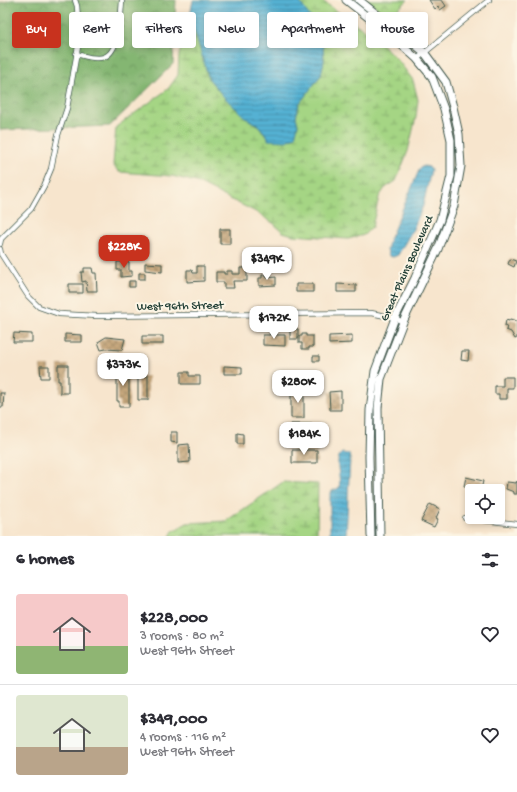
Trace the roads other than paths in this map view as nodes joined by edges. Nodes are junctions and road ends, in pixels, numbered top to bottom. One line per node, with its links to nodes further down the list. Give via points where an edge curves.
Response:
1 (74, 0): 7 (street, via 77,6 79,41)
2 (122, 0): 7 (street, via 116,45 111,54 104,58)
3 (346, 0): 8 (main road, Great Plains Boulevard)
4 (360, 0): 6 (main road, Great Plains Boulevard)
5 (489, 0): 6 (street)
6 (424, 52): 8 (street); 12 (main road, Great Plains Boulevard, via 446,82 459,134 461,166 454,206 438,249)
7 (76, 54): 9 (street, via 67,108 51,169 31,209 1,239)
8 (417, 59): 11 (main road, Great Plains Boulevard, via 432,77 444,110 451,140 451,176 440,220)
9 (0, 244)
10 (0, 249): 11 (street, West 96th Street, via 28,296 39,307 59,314 97,316 371,312)
11 (395, 318): 12 (street, West 96th Street); 15 (main road, Great Plains Boulevard, via 375,371 370,410)
12 (403, 322): 16 (main road, Great Plains Boulevard, via 381,379 378,408)
13 (505, 523): 14 (street)
14 (517, 524)
15 (371, 536)
16 (380, 536)

